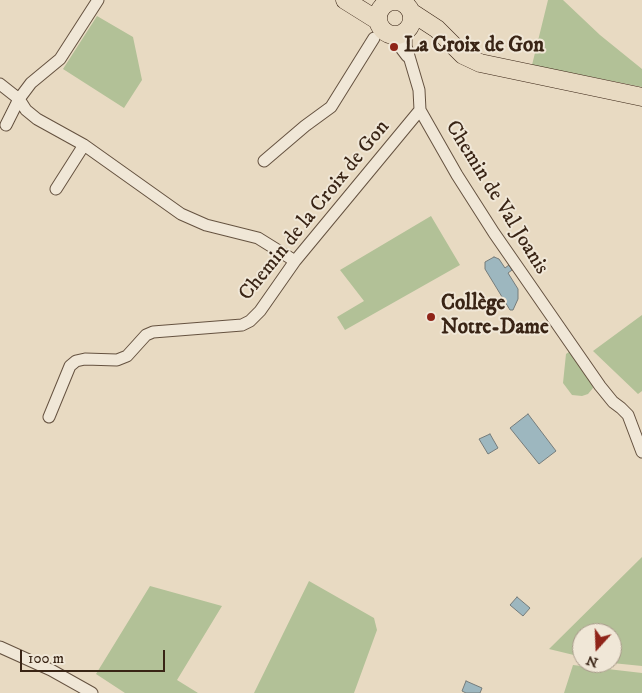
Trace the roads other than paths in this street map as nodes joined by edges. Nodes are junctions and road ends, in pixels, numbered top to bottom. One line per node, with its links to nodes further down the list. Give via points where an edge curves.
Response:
1 (98, 0): 9 (street, via 60,59 31,83)
2 (345, 0): 5 (main road)
3 (379, 1): 4 (main road, via 404,2); 5 (main road, via 379,10)
4 (411, 12): 5 (main road, via 412,22); 6 (main road)
5 (389, 30): 6 (main road, via 414,29); 10 (street, via 410,62 419,90); 13 (street, via 331,107)
6 (442, 34): 8 (main road, via 463,55 480,63)
7 (0, 84): 9 (street)
8 (642, 97)
9 (19, 99): 11 (street); 12 (street, via 37,119)
10 (420, 110): 15 (street, Chemin de la Croix de Gon); 17 (street, Chemin de Val Joanis, via 494,233 600,386 628,416)
11 (6, 125)
12 (84, 145): 14 (street); 15 (street, via 182,214 206,226 258,238)
13 (264, 162)
14 (56, 189)
15 (295, 261): 16 (street, Chemin de la Croix de Gon, via 260,311 242,325 153,332 146,335 127,356 117,360 76,361 70,366)
16 (49, 417)
17 (642, 452)
18 (0, 647): 19 (street)
19 (92, 693)

